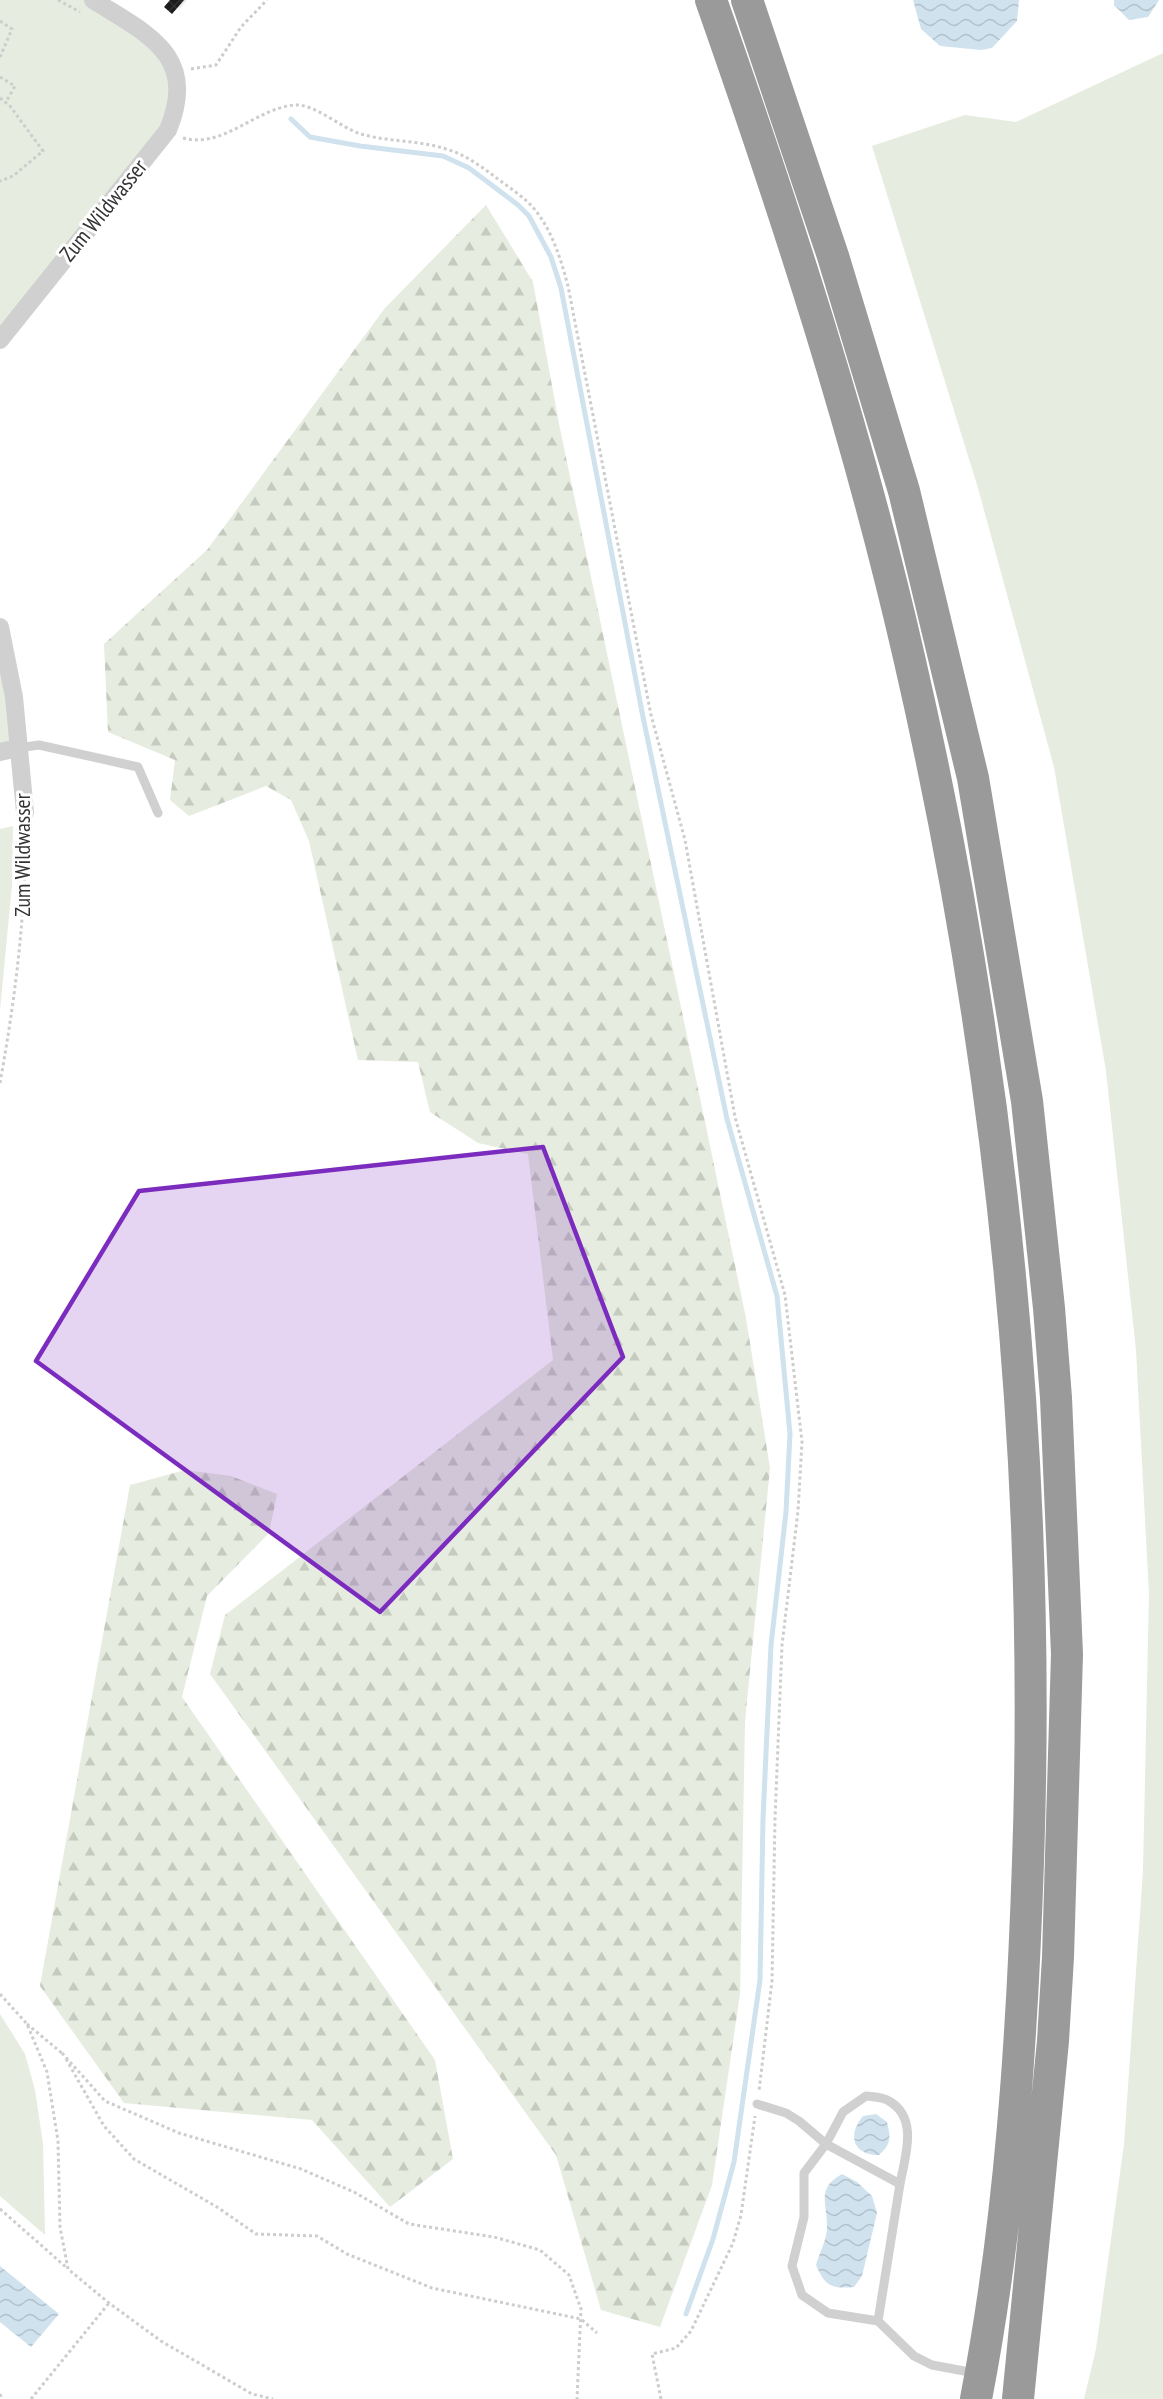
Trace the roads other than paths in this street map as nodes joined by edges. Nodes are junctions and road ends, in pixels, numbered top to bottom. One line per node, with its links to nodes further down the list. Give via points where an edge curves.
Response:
1 (93, 0): 4 (street, Zum Wildwasser, via 162,46 174,69 178,93 175,113 168,130)
2 (711, 0): 14 (highway, via 808,285 908,652 966,940 1005,1214 1025,1476 1029,1820 1023,1976 1010,2146)
3 (747, 0): 15 (highway, via 837,266 904,491 973,778 1027,1101 1054,1376 1067,1654 1053,2041)
4 (0, 340)
5 (0, 627): 6 (street, Zum Wildwasser, via 14,697)
6 (18, 748): 7 (street); 8 (street, Zum Wildwasser); 9 (lane, via 39,745 138,767)
7 (0, 752)
8 (25, 812)
9 (158, 813)
10 (757, 2104): 11 (lane, via 799,2121)
11 (826, 2144): 12 (lane); 12 (lane, via 843,2112 866,2096 889,2100 905,2117 908,2139); 13 (lane, via 804,2173 804,2217 792,2266 802,2295 828,2313)
12 (900, 2184): 13 (lane)
13 (878, 2321): 14 (lane, via 914,2356)
14 (978, 2387)
15 (1018, 2399)

